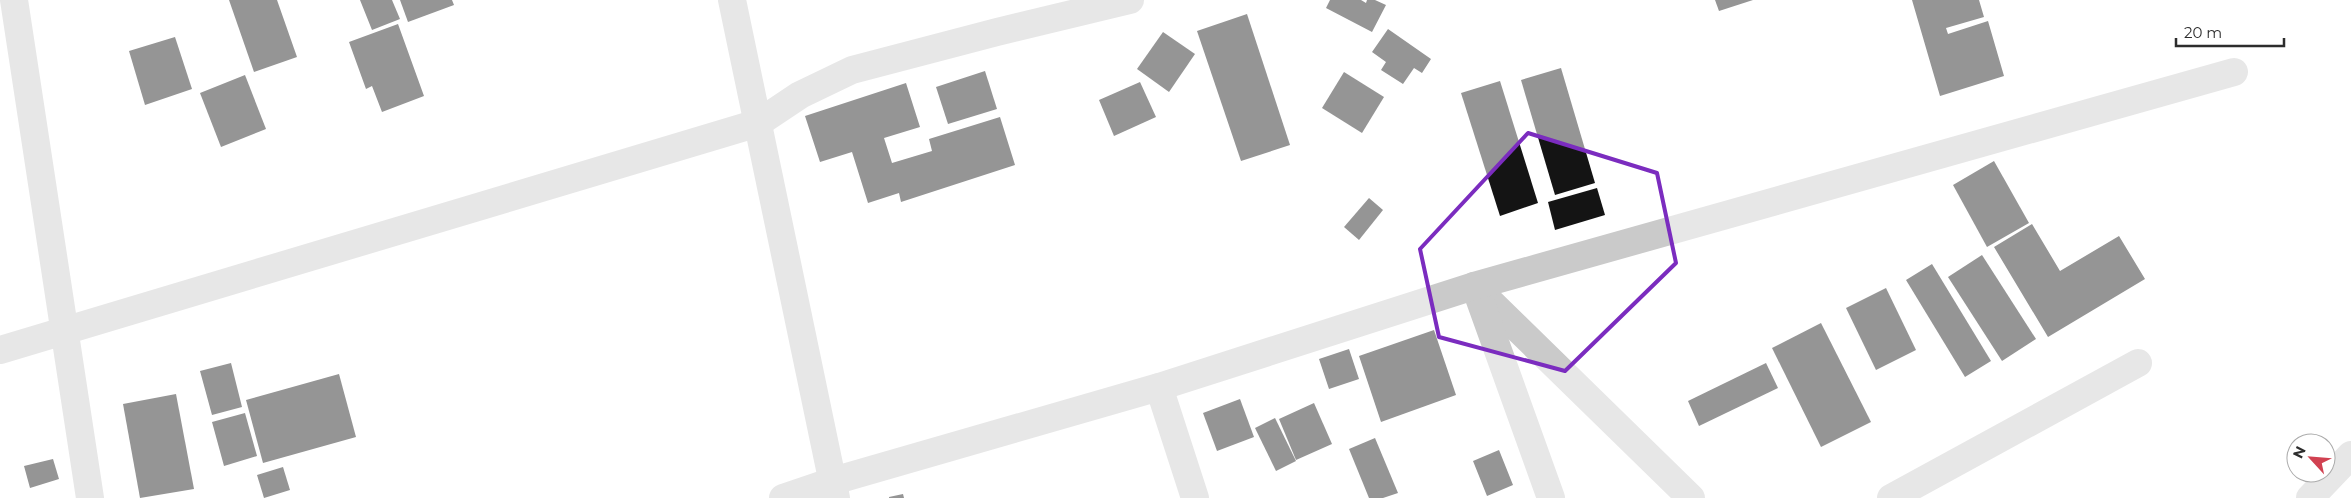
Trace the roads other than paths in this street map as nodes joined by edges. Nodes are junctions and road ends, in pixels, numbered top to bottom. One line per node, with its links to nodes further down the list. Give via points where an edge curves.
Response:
1 (14, 0): 7 (street)
2 (732, 0): 5 (street)
3 (1130, 0): 5 (street, via 852,70 800,95)
4 (2234, 72): 6 (street)
5 (758, 124): 7 (street); 12 (street)
6 (1474, 286): 10 (street); 16 (street); 17 (street)
7 (64, 330): 8 (street); 13 (street)
8 (0, 350)
9 (2138, 363): 18 (street)
10 (1159, 387): 12 (street); 15 (street)
11 (2351, 455): 19 (street)
12 (834, 489): 14 (street)
13 (90, 498)
14 (783, 498)
15 (1195, 498)
16 (1551, 498)
17 (1691, 498)
18 (1891, 498)
19 (2310, 498)

